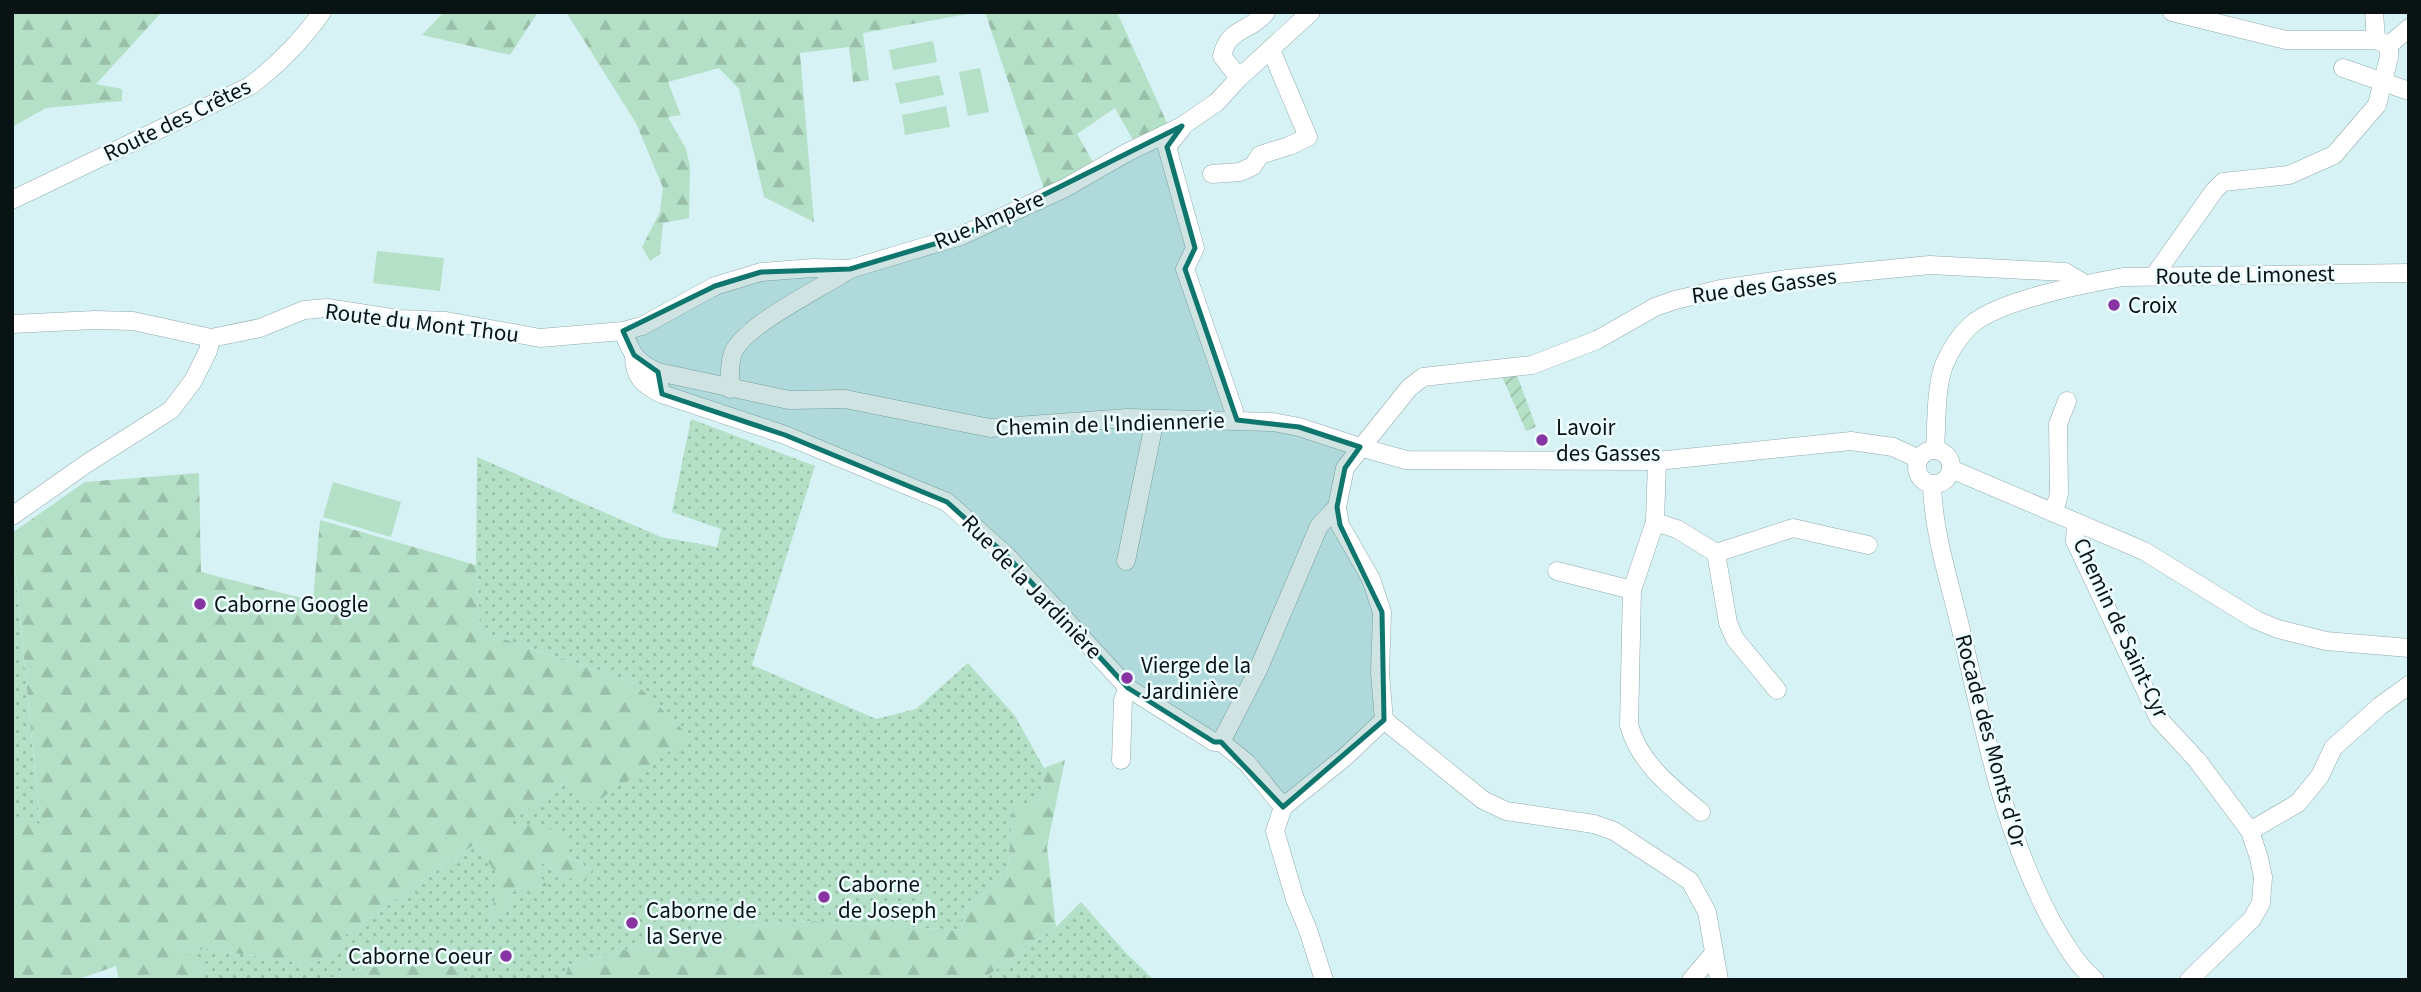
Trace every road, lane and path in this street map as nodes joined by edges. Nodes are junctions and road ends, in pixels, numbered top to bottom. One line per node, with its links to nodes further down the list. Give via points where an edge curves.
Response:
1 (322, 12): 15 (street, Route des Crêtes, via 278,65 250,86)
2 (1266, 12): 10 (street, via 1225,44 1222,56)
3 (1311, 12): 8 (street, Rue Ampère)
4 (2172, 12): 7 (street, via 2286,40)
5 (2374, 12): 7 (street)
6 (2409, 28): 7 (street)
7 (2383, 43): 11 (street, via 2389,57)
8 (1272, 50): 10 (street, Rue Ampère); 14 (street, via 1308,137 1261,155 1253,166 1240,172)
9 (2343, 68): 11 (street)
10 (1239, 78): 13 (street, Rue Ampère, via 1217,102)
11 (2384, 84): 12 (street); 18 (street, via 2371,114 2334,155 2289,175 2223,182)
12 (2409, 91)
13 (1182, 125): 16 (street, Rue Ampère, via 1065,188 961,236); 29 (street, via 1167,147 1195,248 1185,269 1234,411)
14 (1212, 174)
15 (12, 200)
16 (850, 269): 21 (street, Rue Ampère, via 761,272 715,285 642,326); 25 (street, via 740,340 732,354)
17 (2409, 273): 18 (street, Route de Limonest)
18 (2154, 276): 19 (street, Route de Limonest)
19 (2085, 284): 30 (street, Rue des Gasses, via 2065,272 1930,265 1721,289 1656,307 1597,340 1532,365 1423,377); 31 (street, Route de Limonest, via 2010,304 1971,325 1944,366)
20 (12, 324): 22 (street, Route du Mont Thou, via 133,321)
21 (624, 331): 22 (street, Route du Mont Thou, via 540,338 446,321 398,320 327,309 304,310 260,328); 23 (street)
22 (211, 338): 37 (street, via 193,381 171,410)
23 (634, 355): 24 (street, via 643,366); 26 (street, Rue de la Jardinière, via 638,379)
24 (658, 372): 25 (street); 26 (street)
25 (730, 389): 28 (street, Chemin de l'Indiennerie, via 789,400 845,399 990,428)
26 (662, 394): 46 (street, Rue de la Jardinière, via 785,435 947,502 1007,556)
27 (2067, 401): 36 (street, via 2058,424 2059,493)
28 (1155, 419): 29 (street, Chemin de l'Indiennerie); 42 (street)
29 (1233, 420): 30 (street, Chemin de l'Indiennerie, via 1299,427)
30 (1360, 447): 32 (street, Chemin de l'Indiennerie, via 1406,460); 35 (street, via 1345,468)
31 (1927, 454): 32 (street, Chemin de l'Indiennerie, via 1851,441); 33 (street, via 1940,451 1949,458); 34 (street, via 1919,474)
32 (1657, 461): 38 (street)
33 (1951, 469): 34 (street, via 1947,479); 36 (street)
34 (1932, 484): 59 (street, Rocade des Monts d'Or, via 1937,526 2011,830 2067,950)
35 (1337, 507): 49 (street, via 1340,525 1371,579 1382,612); 50 (street, via 1319,526 1258,670)
36 (2053, 513): 39 (street)
37 (12, 516)
38 (1654, 522): 41 (street); 44 (street)
39 (2076, 522): 45 (street, via 2144,551 2278,629 2326,641); 54 (street, Chemin de Saint-Cyr, via 2076,541 2159,719 2197,760)
40 (1868, 545): 41 (street, via 1793,527)
41 (1716, 553): 47 (street, via 1728,624)
42 (1126, 561)
43 (1557, 571): 44 (street)
44 (1632, 590): 53 (street, via 1629,725 1633,741 1659,777)
45 (2409, 649)
46 (1128, 688): 50 (street, Rue de la Jardinière, via 1214,742); 51 (street, via 1123,700)
47 (1777, 690)
48 (2406, 694): 54 (street, via 2380,706 2333,748 2320,776 2298,803)
49 (1384, 720): 52 (street); 55 (street, via 1483,800 1506,811 1614,831 1690,881 1707,912)
50 (1221, 742): 52 (street, Rue de la Jardinière, via 1247,763)
51 (1121, 760)
52 (1283, 807): 56 (street, via 1275,831)
53 (1701, 812)
54 (2250, 831): 60 (street, via 2263,877 2261,903 2252,919)
55 (1714, 953): 57 (street); 58 (street)
56 (1324, 980)
57 (1691, 980)
58 (1719, 980)
59 (2095, 980)
60 (2189, 980)

